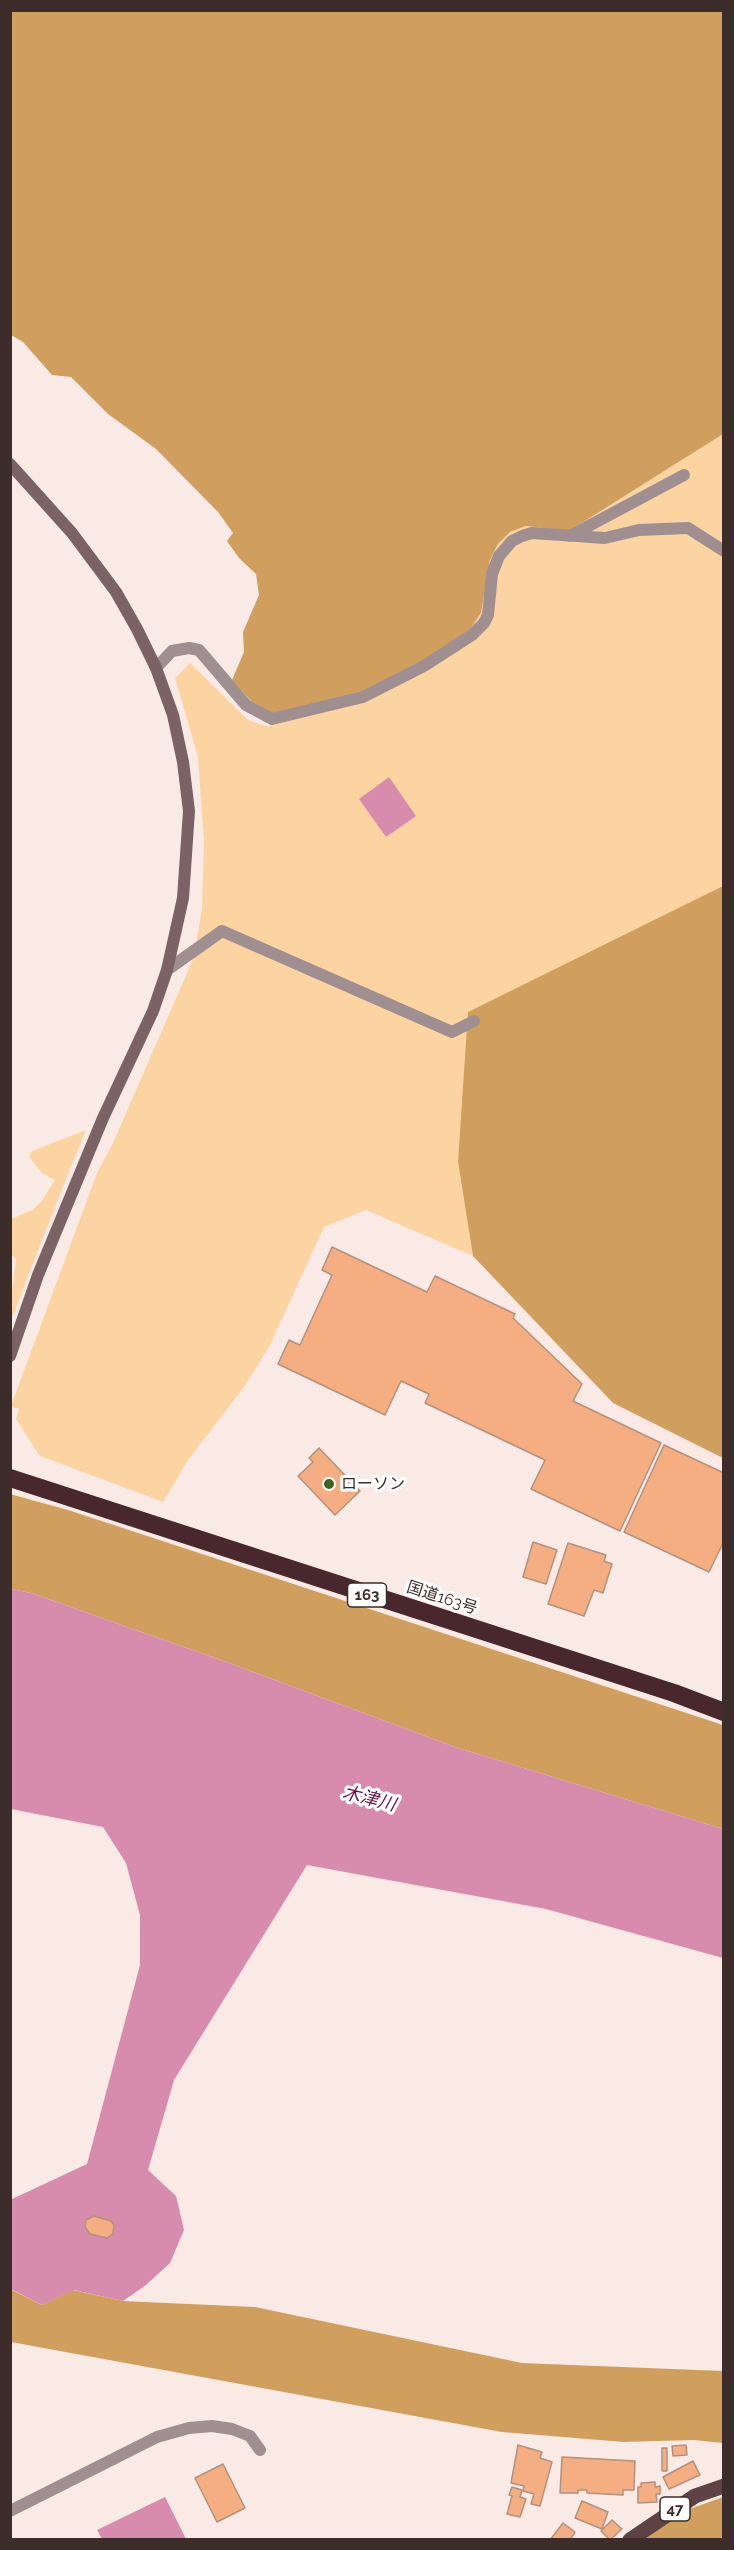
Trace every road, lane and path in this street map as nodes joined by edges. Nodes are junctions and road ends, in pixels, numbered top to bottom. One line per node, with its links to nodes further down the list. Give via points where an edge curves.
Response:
1 (10, 464): 5 (street, via 72,534 116,592)
2 (684, 475): 3 (street)
3 (569, 537): 4 (street, via 605,538 639,530 688,528); 5 (street, via 532,533 512,541 495,565 491,606 479,630 424,666 363,697 272,719 246,705 199,650 172,651)
4 (723, 551)
5 (156, 669): 6 (street, via 183,762 189,811 183,898)
6 (167, 969): 7 (street, via 222,931 452,1032); 8 (street, via 153,1011 103,1118 38,1275)
7 (474, 1021)
8 (10, 1356)
9 (10, 1478): 10 (highway, 国道163号 / 163)
10 (723, 1712)
11 (260, 2450): 13 (street, via 250,2436 232,2429 189,2428 157,2437)
12 (723, 2486): 14 (main road, 47, via 695,2496)
13 (10, 2511)
14 (630, 2540)

